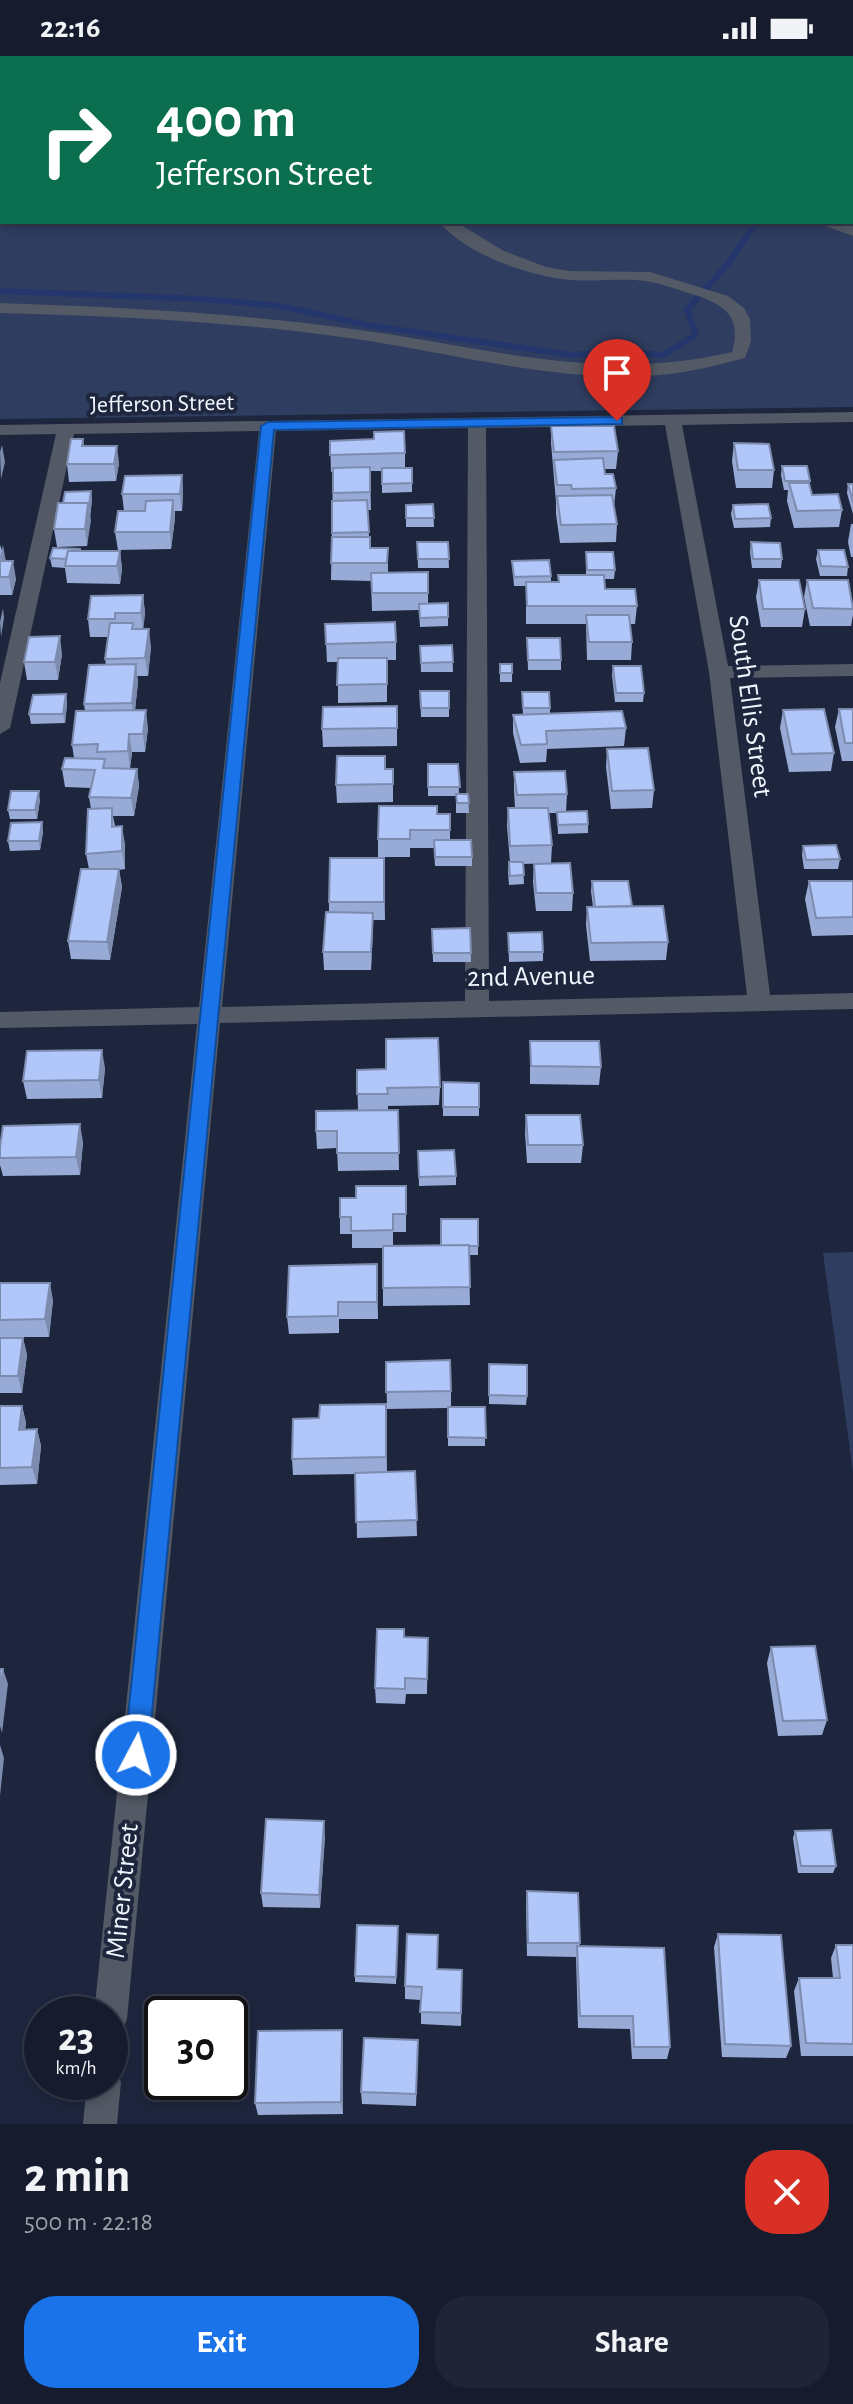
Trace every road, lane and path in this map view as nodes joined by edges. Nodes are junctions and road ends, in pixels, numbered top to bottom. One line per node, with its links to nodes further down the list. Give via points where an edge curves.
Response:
1 (449, 224): 4 (street, via 463,236 533,269 560,275 650,277 717,296 743,318 739,355 658,371 589,370 261,323)
2 (830, 224): 3 (street)
3 (853, 231)
4 (0, 308)
5 (853, 417): 6 (street, Jefferson Street)
6 (673, 420): 7 (street, Jefferson Street); 12 (street, South Ellis Street)
7 (477, 423): 8 (street, Jefferson Street); 16 (street)
8 (268, 426): 9 (street, Jefferson Street); 17 (street, Miner Street)
9 (66, 429): 10 (street, Jefferson Street); 13 (street)
10 (0, 430)
11 (853, 670): 12 (street)
12 (719, 672): 15 (street, South Ellis Street)
13 (0, 728)
14 (853, 1001): 15 (street, 2nd Avenue)
15 (759, 1002): 16 (street, 2nd Avenue)
16 (477, 1008): 17 (street, 2nd Avenue)
17 (209, 1014): 18 (street, 2nd Avenue); 19 (street, Miner Street)
18 (0, 1020)
19 (112, 1996)
20 (102, 2100): 21 (street)
21 (100, 2124)

